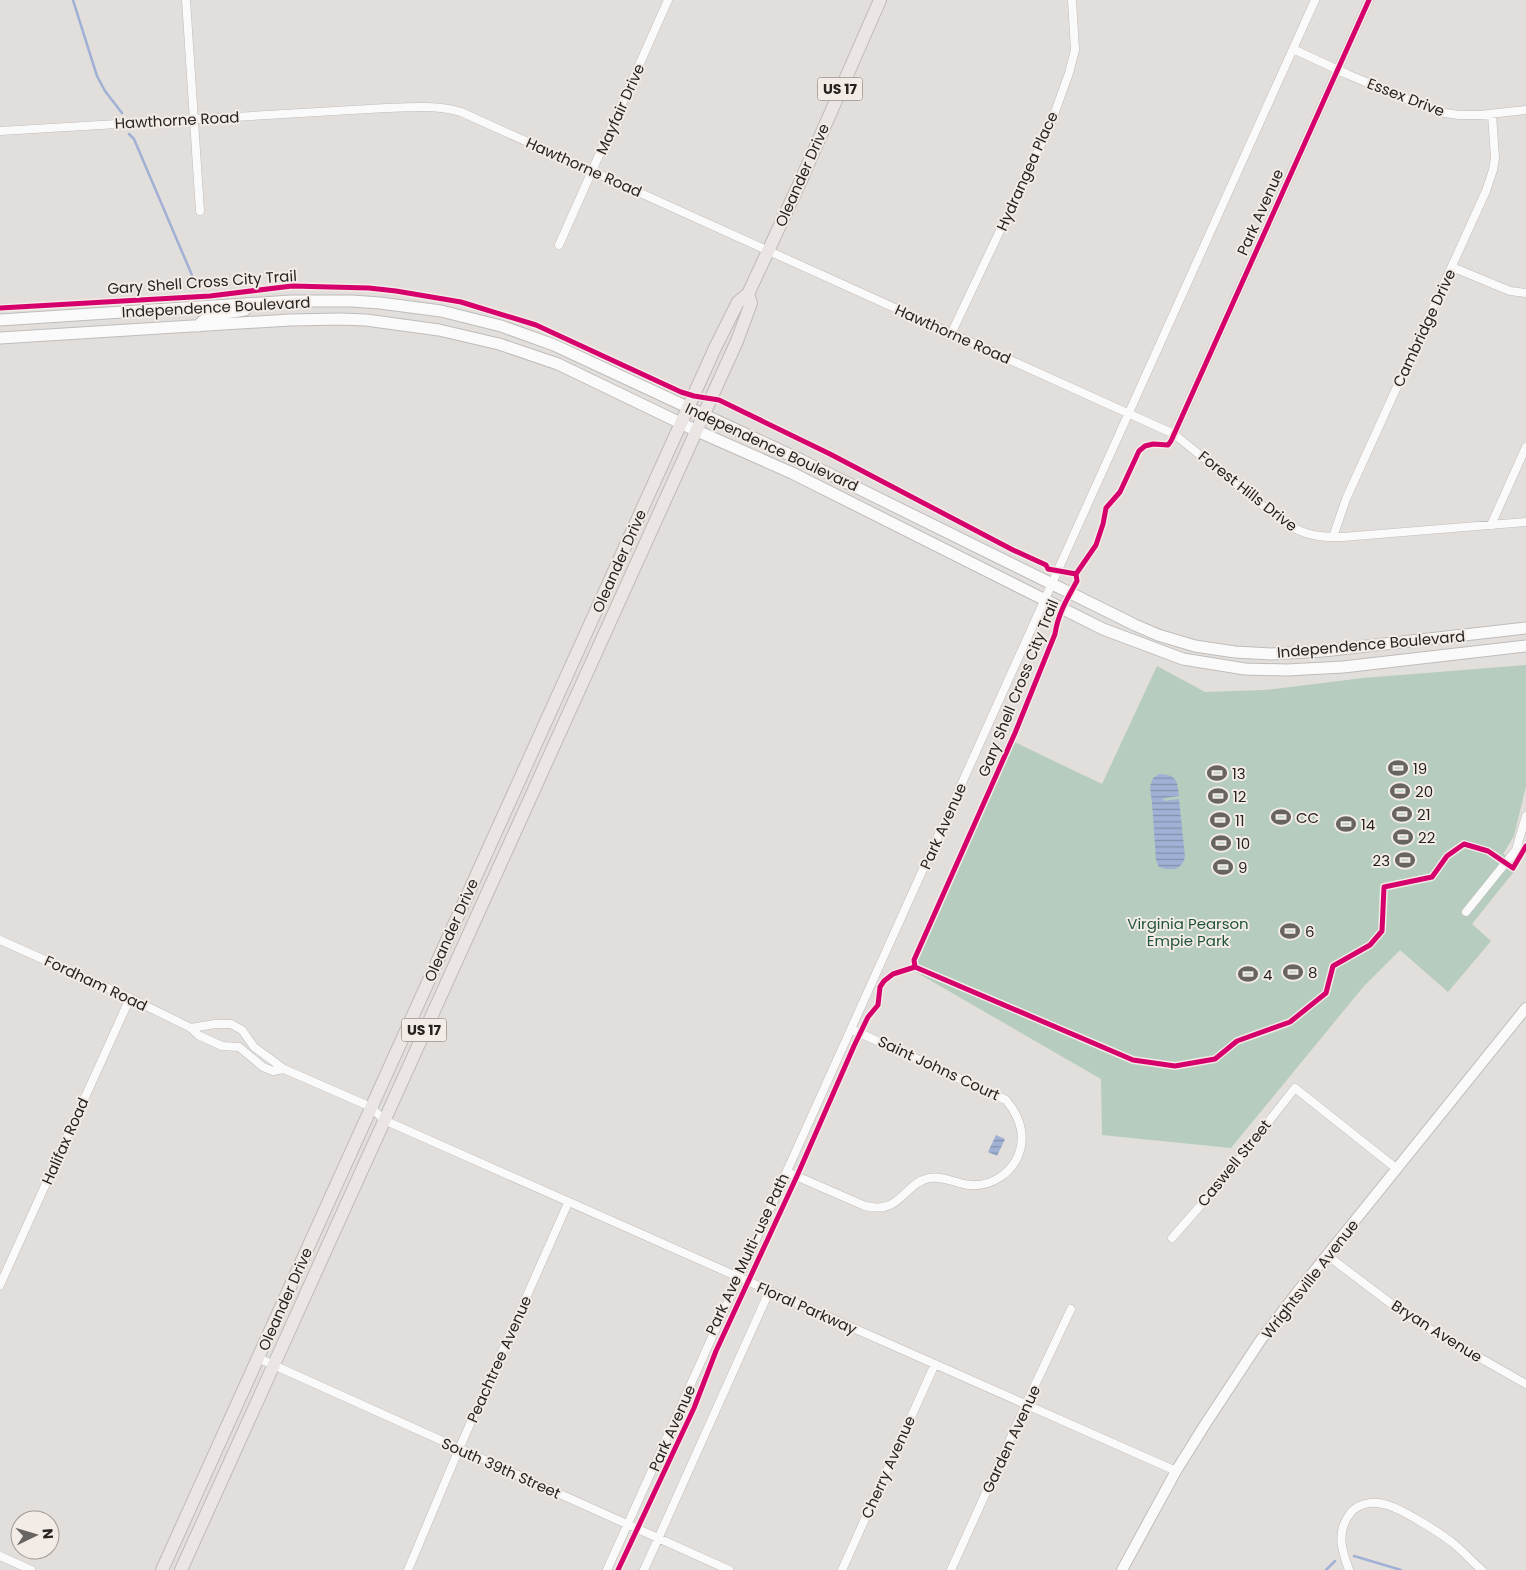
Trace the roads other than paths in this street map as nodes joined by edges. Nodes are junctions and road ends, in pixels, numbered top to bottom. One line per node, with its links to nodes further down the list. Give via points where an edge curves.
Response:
1 (186, 0): 11 (street)
2 (668, 0): 13 (street, Mayfair Drive)
3 (880, 0): 16 (main road, Oleander Drive / US 17)
4 (1072, 0): 23 (street, Hydrangea Place, via 1075,50 1069,73 1050,123)
5 (1314, 0): 7 (street, Park Avenue)
6 (1369, 0): 8 (street, Park Avenue)
7 (1293, 49): 8 (street, Essex Drive); 26 (street, Park Avenue)
8 (1337, 70): 10 (street, Essex Drive, via 1438,112); 30 (street, Park Avenue)
9 (1526, 110): 10 (street, Essex Drive)
10 (1492, 114): 17 (street, Cambridge Drive, via 1493,170)
11 (194, 118): 12 (street, Hawthorne Road); 13 (street, Hawthorne Road, via 439,107 461,112); 14 (street)
12 (0, 131)
13 (592, 171): 15 (street, Mayfair Drive); 16 (street, Hawthorne Road)
14 (200, 211)
15 (559, 245)
16 (768, 251): 19 (main road, Oleander Drive / US 17); 23 (street, Hawthorne Road)
17 (1452, 267): 18 (street, via 1510,291); 34 (street, Cambridge Drive, via 1346,499)
18 (1526, 293)
19 (748, 294): 25 (main road, Oleander Drive / US 17, via 738,302); 27 (main road, Oleander Drive / US 17, via 751,303 737,341)
20 (291, 301): 21 (main road, Independence Boulevard); 22 (main road, via 210,316); 25 (main road, Independence Boulevard, via 396,305 441,311 502,326 554,345)
21 (0, 320)
22 (199, 326): 24 (main road, Independence Boulevard); 28 (main road, Independence Boulevard, via 341,319 439,330 546,359)
23 (951, 334): 26 (street, Hawthorne Road)
24 (0, 338)
25 (688, 408): 27 (main road, Independence Boulevard); 28 (main road, Oleander Drive / US 17)
26 (1129, 413): 30 (street, Forest Hills Drive); 35 (street, Park Avenue)
27 (703, 415): 29 (main road, Oleander Drive / US 17); 35 (main road, Independence Boulevard)
28 (681, 423): 29 (main road, Independence Boulevard); 47 (main road, Oleander Drive / US 17)
29 (695, 430): 36 (main road, Independence Boulevard, via 792,473); 48 (main road, Oleander Drive / US 17)
30 (1174, 434): 34 (street, Forest Hills Drive, via 1290,527 1307,534)
31 (1526, 447): 33 (street)
32 (1526, 522): 33 (street, Forest Hills Drive)
33 (1490, 525): 34 (street, Forest Hills Drive)
34 (1333, 537)
35 (1052, 583): 36 (street, Park Avenue); 37 (main road, Independence Boulevard, via 1158,635 1195,646 1235,652 1323,652)
36 (1045, 600): 38 (main road, Independence Boulevard, via 1103,629 1164,653 1245,669 1343,666); 45 (street, Park Avenue)
37 (1526, 628)
38 (1526, 646)
39 (1526, 816): 40 (street, via 1516,850)
40 (1466, 912)
41 (0, 940): 42 (street, Fordham Road)
42 (130, 998): 44 (street, Fordham Road); 55 (street, Halifax Road)
43 (1526, 1008): 49 (street, Wrightsville Avenue)
44 (191, 1028): 46 (street, Fordham Road, via 198,1035 222,1046 239,1047 262,1067 272,1071); 46 (street, Fordham Road, via 231,1024)
45 (852, 1029): 50 (street, Park Avenue); 50 (street, Saint Johns Court, via 1006,1100 1021,1129 1018,1158 1007,1173 992,1182 970,1185 931,1178 916,1185 895,1203 879,1208 865,1206)
46 (284, 1068): 47 (street, Fordham Road)
47 (371, 1107): 48 (street, Fordham Road); 58 (main road, Oleander Drive / US 17)
48 (384, 1120): 51 (street, Floral Parkway); 60 (main road, Oleander Drive / US 17)
49 (1397, 1169): 52 (street, Caswell Street, via 1295,1088 1222,1181); 53 (street, Wrightsville Avenue)
50 (787, 1172): 54 (street, Park Avenue)
51 (568, 1203): 54 (street, Floral Parkway); 63 (street, Peachtree Avenue)
52 (1172, 1238)
53 (1328, 1256): 61 (street, Bryan Avenue, via 1410,1318); 64 (street, Wrightsville Avenue, via 1253,1351)
54 (739, 1278): 56 (street, Floral Parkway); 65 (street, Park Avenue)
55 (0, 1285)
56 (770, 1292): 59 (street, Floral Parkway); 66 (street)
57 (1071, 1309): 62 (street, Garden Avenue)
58 (258, 1358): 60 (street, South 39th Street); 69 (main road, Oleander Drive / US 17)
59 (935, 1364): 62 (street, Floral Parkway); 75 (street, Cherry Avenue)
60 (274, 1366): 63 (street, South 39th Street); 70 (main road, Oleander Drive / US 17)
61 (1526, 1384)
62 (1026, 1404): 64 (street, Floral Parkway); 76 (street, Garden Avenue)
63 (459, 1449): 65 (street, South 39th Street); 71 (street, Peachtree Avenue)
64 (1176, 1471): 77 (street, Wrightsville Avenue)
65 (628, 1525): 66 (street, South 39th Street); 72 (street, Park Avenue)
66 (658, 1539): 73 (street); 74 (street, South 39th Street)
67 (0, 1556): 68 (street)
68 (31, 1570)
69 (162, 1570)
70 (181, 1570)
71 (408, 1570)
72 (607, 1570)
73 (644, 1570)
74 (728, 1570)
75 (842, 1570)
76 (951, 1570)
77 (1122, 1570)
78 (1349, 1570): 79 (street, via 1341,1546 1346,1519 1356,1507 1376,1503 1391,1506 1438,1533)
79 (1482, 1570)

